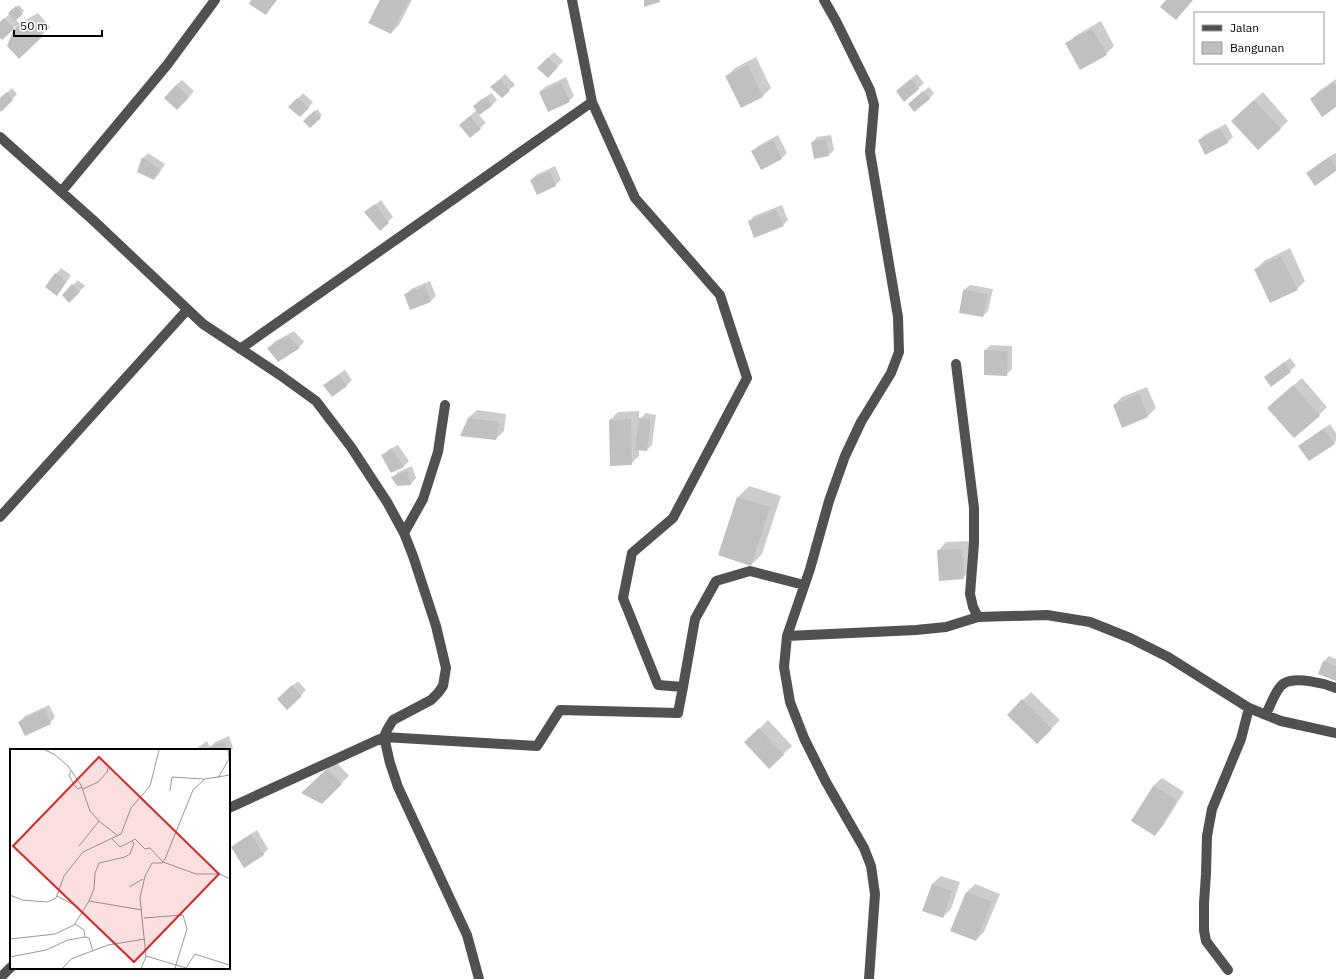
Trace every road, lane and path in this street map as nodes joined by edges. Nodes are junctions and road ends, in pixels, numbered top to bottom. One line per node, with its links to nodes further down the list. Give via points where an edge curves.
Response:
1 (215, 0): 6 (street, via 167,65)
2 (572, 0): 4 (street)
3 (824, 0): 13 (street, via 870,90 874,105 870,152 898,317 899,352 891,373 861,422 845,456)
4 (592, 102): 8 (street); 16 (street, via 635,198 720,295 747,378 673,518 632,553 623,598 658,685)
5 (0, 137): 6 (street)
6 (61, 192): 7 (street)
7 (187, 310): 8 (street); 11 (street)
8 (240, 349): 12 (street, via 316,402 352,447)
9 (956, 364): 14 (street, via 974,508 970,594 972,607)
10 (445, 405): 12 (street, via 438,452 423,499)
11 (0, 517)
12 (404, 533): 21 (street, via 436,626 446,668 443,686 438,693 431,700 393,720)
13 (804, 586): 15 (street); 16 (street, via 750,571 716,581 695,619)
14 (978, 617): 15 (street, via 946,627 916,630); 18 (street, via 1048,615 1090,622 1168,657)
15 (787, 636): 27 (street, via 784,667 790,702 804,738 864,848 871,866 875,894)
16 (683, 687): 21 (street, via 678,713 560,710 537,746)
17 (1336, 688): 19 (street, via 1323,683 1293,680 1283,684)
18 (1249, 708): 19 (street); 24 (street, via 1240,739 1212,809 1207,836 1204,930 1206,941)
19 (1266, 714): 20 (street, via 1281,721)
20 (1336, 733)
21 (384, 737): 22 (street); 26 (street, via 398,787 467,935)
22 (230, 808)
23 (10, 968): 25 (street)
24 (1228, 970)
25 (0, 978)
26 (478, 979)
27 (869, 979)

